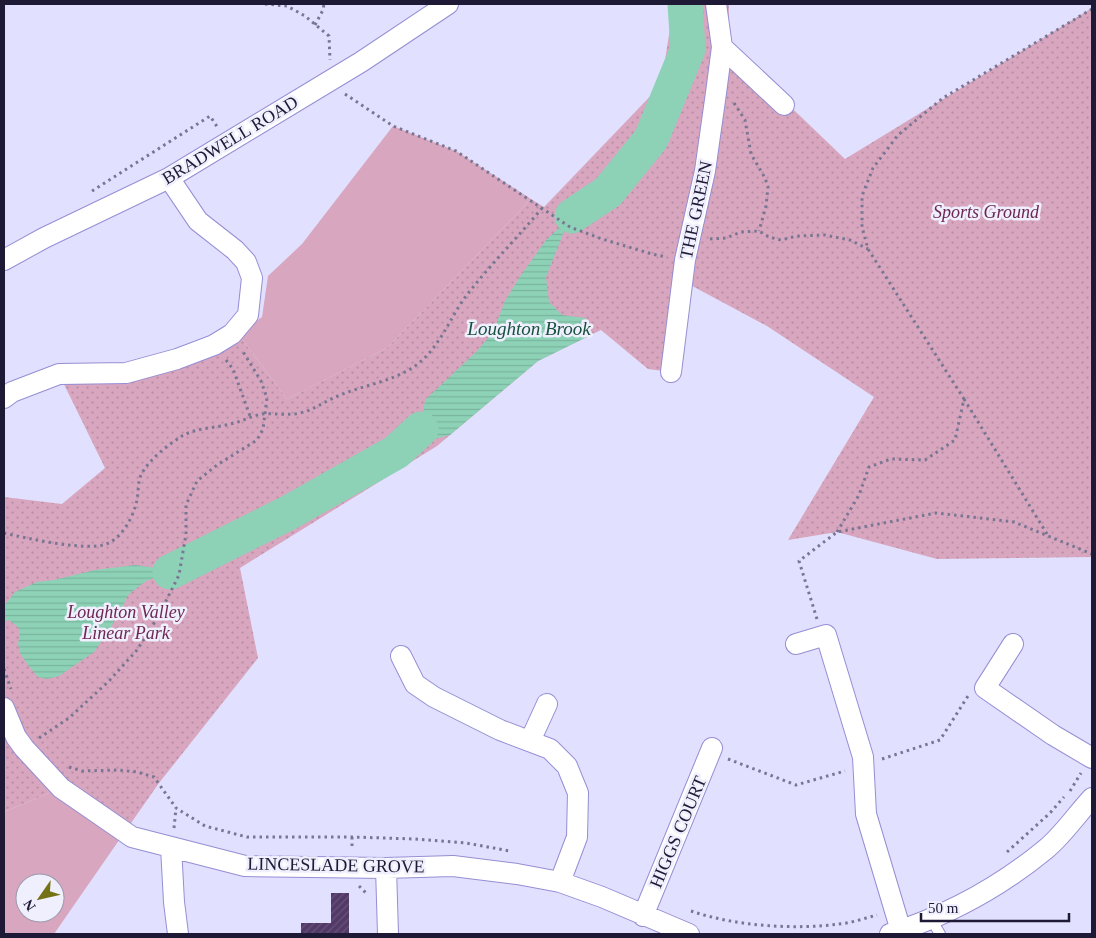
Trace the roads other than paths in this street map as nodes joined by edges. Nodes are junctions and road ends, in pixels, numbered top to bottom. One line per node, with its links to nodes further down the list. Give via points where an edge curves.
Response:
1 (448, 4): 5 (street, BRADWELL ROAD, via 331,80)
2 (716, 4): 3 (street, THE GREEN)
3 (722, 47): 4 (street); 7 (street, THE GREEN, via 705,171 685,260)
4 (784, 105)
5 (169, 178): 6 (street, BRADWELL ROAD); 8 (street, via 198,221 246,262 252,278 248,315 232,334 214,345 177,359 126,373 59,374)
6 (4, 260)
7 (671, 372)
8 (4, 398)
9 (796, 644): 23 (street, via 826,635 863,758 866,814)
10 (1013, 644): 16 (street, via 984,688)
11 (401, 656): 14 (street, via 416,684 434,697)
12 (547, 704): 14 (street)
13 (4, 708): 18 (street, LINCESLADE GROVE, via 24,748 61,788 132,838)
14 (530, 742): 20 (street, via 550,749 567,766 578,793 576,837)
15 (712, 748): 21 (street, HIGGS COURT)
16 (1092, 758)
17 (1092, 798): 22 (street, via 1047,848 1001,882 956,908)
18 (171, 847): 19 (street, LINCESLADE GROVE, via 245,866); 24 (street)
19 (386, 868): 20 (street, LINCESLADE GROVE, via 453,866); 25 (street)
20 (560, 882): 21 (street, LINCESLADE GROVE)
21 (643, 916): 26 (street, LINCESLADE GROVE)
22 (936, 926): 23 (street)
23 (895, 932)
24 (178, 934)
25 (388, 934)
26 (689, 934)

